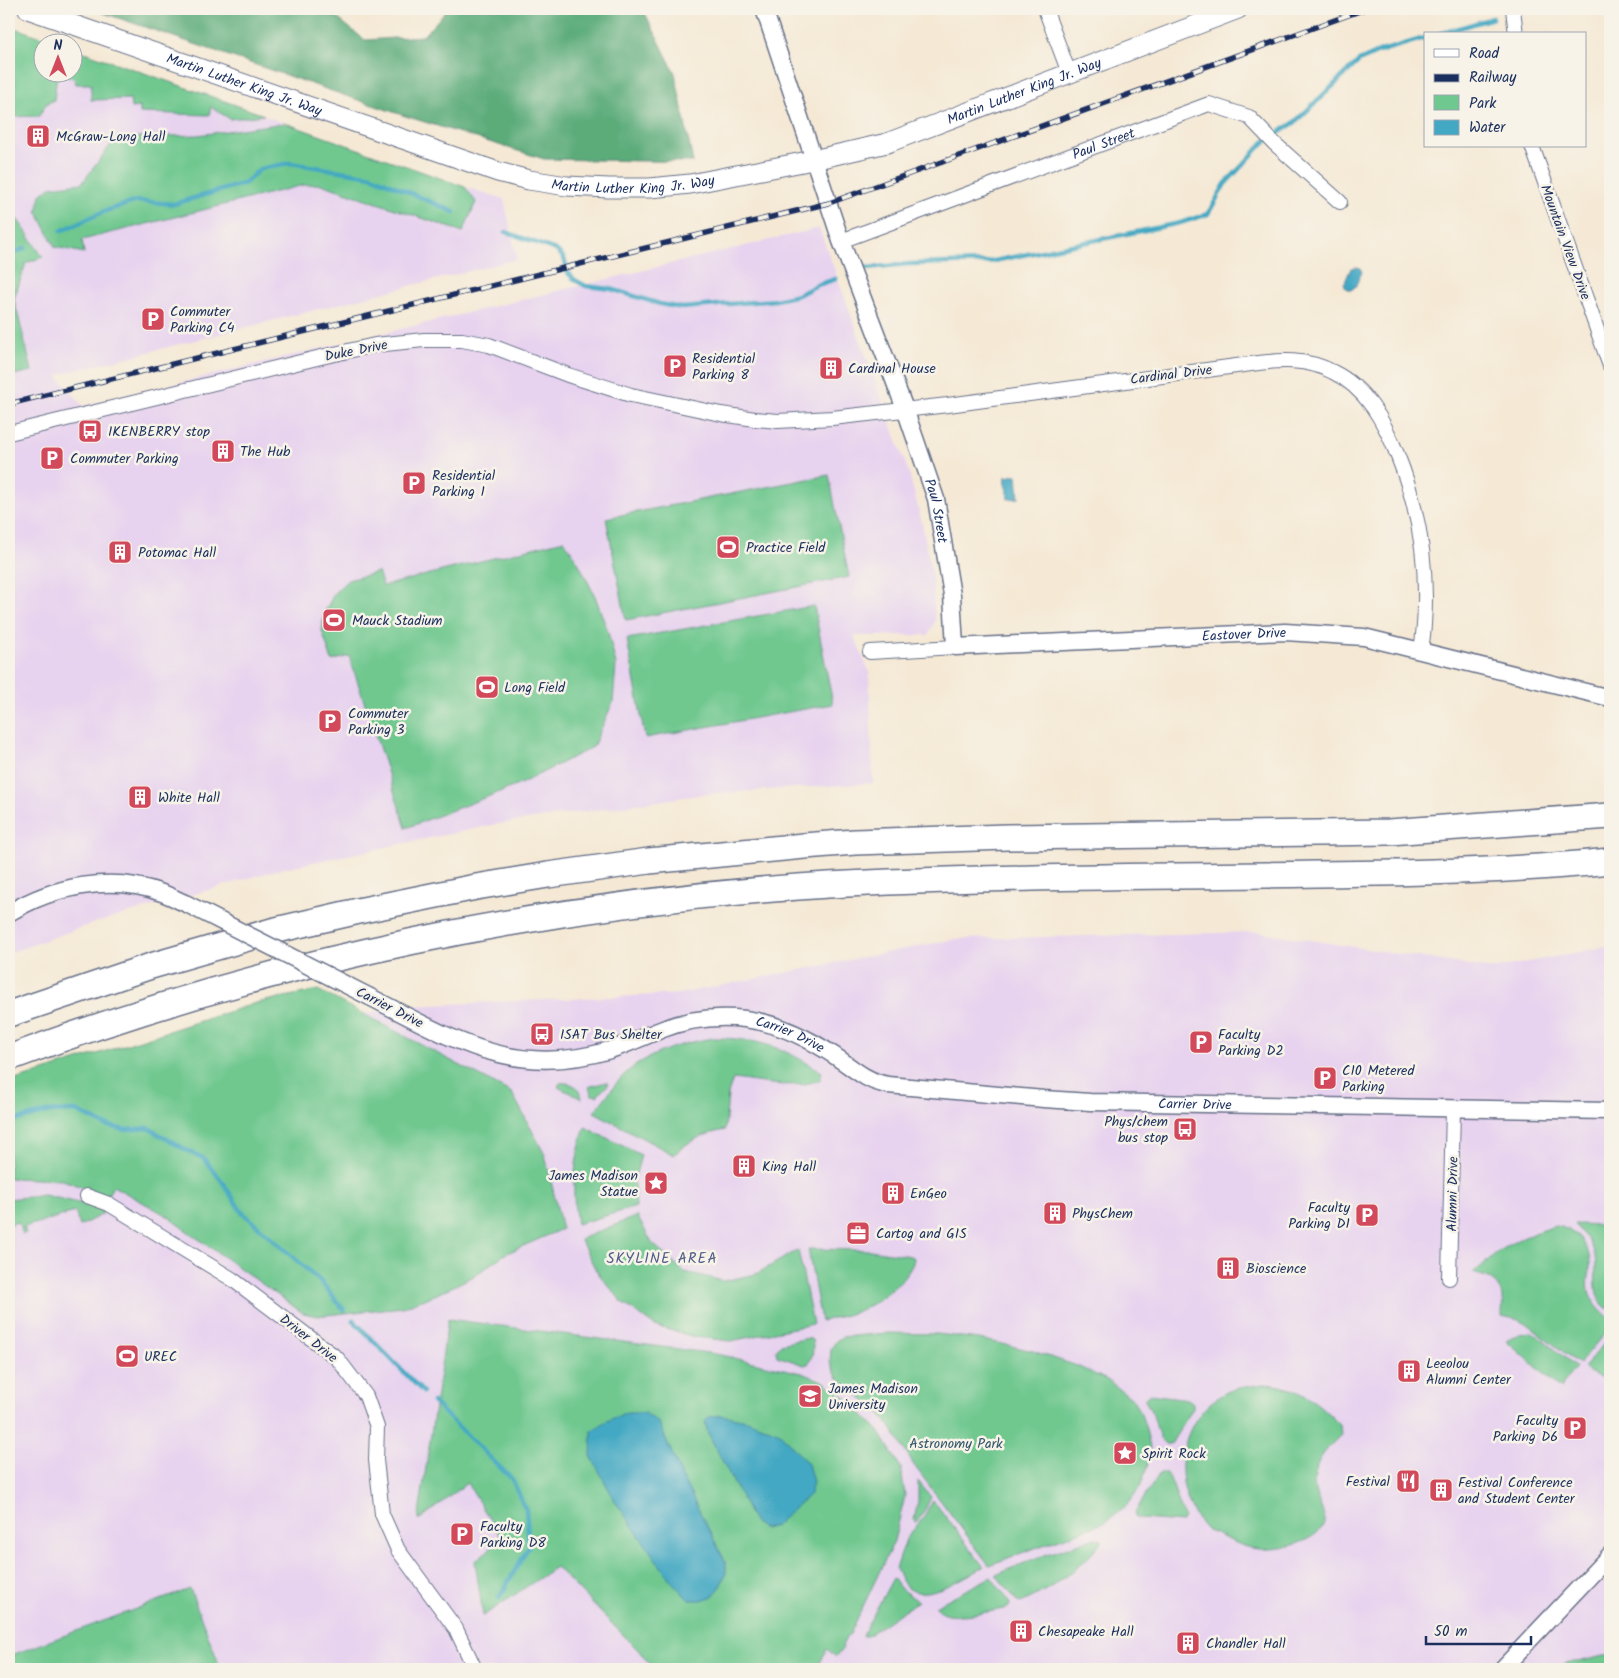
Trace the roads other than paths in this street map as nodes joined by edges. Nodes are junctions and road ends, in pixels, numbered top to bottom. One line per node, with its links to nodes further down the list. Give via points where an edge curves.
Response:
1 (28, 9): 9 (main road, Martin Luther King Jr. Way, via 529,180 567,186 650,188 690,184)
2 (764, 9): 9 (street, Paul Street)
3 (1045, 9): 7 (street)
4 (1238, 9): 7 (main road, Martin Luther King Jr. Way)
5 (1513, 9): 6 (street)
6 (1516, 32)
7 (1069, 73): 9 (main road, Martin Luther King Jr. Way, via 887,143)
8 (1533, 148): 12 (street, Mountain View Drive)
9 (813, 160): 11 (street, Paul Street)
10 (1340, 202): 11 (street, Paul Street, via 1250,117 1209,104)
11 (841, 241): 13 (street, Paul Street)
12 (1610, 366)
13 (905, 409): 14 (street, Cardinal Drive, via 793,421 755,419); 16 (street, Paul Street, via 936,499 952,595); 17 (street, Cardinal Drive, via 1277,361 1303,362 1328,369 1353,385 1368,401 1388,433 1407,482 1419,531 1424,573 1425,616)
14 (702, 410): 15 (street, Duke Drive, via 631,395 489,346 462,340 432,340 389,343 321,357)
15 (9, 433)
16 (955, 647): 17 (street, Eastover Drive, via 1285,632 1364,637); 18 (street, Eastover Drive)
17 (1421, 651): 19 (street, Eastover Drive)
18 (870, 652)
19 (1610, 698)
20 (1610, 816): 23 (highway, via 1389,832 855,842 649,861 476,887 272,931 151,966)
21 (1610, 862): 24 (highway, via 1428,872 893,882 776,889 649,902 515,922 340,958 176,1002)
22 (9, 913): 25 (street, Carrier Drive, bridge, via 46,895 94,884 117,884 162,893 469,1046 503,1056 553,1059 590,1054 631,1043 681,1023 737,1018 788,1030 821,1047 864,1077 888,1085 1067,1101)
23 (9, 1014)
24 (9, 1058)
25 (1453, 1110): 26 (street, Carrier Drive); 28 (street, Alumni Drive)
26 (1610, 1112)
27 (87, 1196): 30 (street, Driver Drive, via 108,1204 232,1279 337,1358 366,1396 377,1427 376,1460 382,1514 391,1536 456,1630)
28 (1450, 1278)
29 (1610, 1555): 31 (street)
30 (476, 1669)
31 (1502, 1669)

